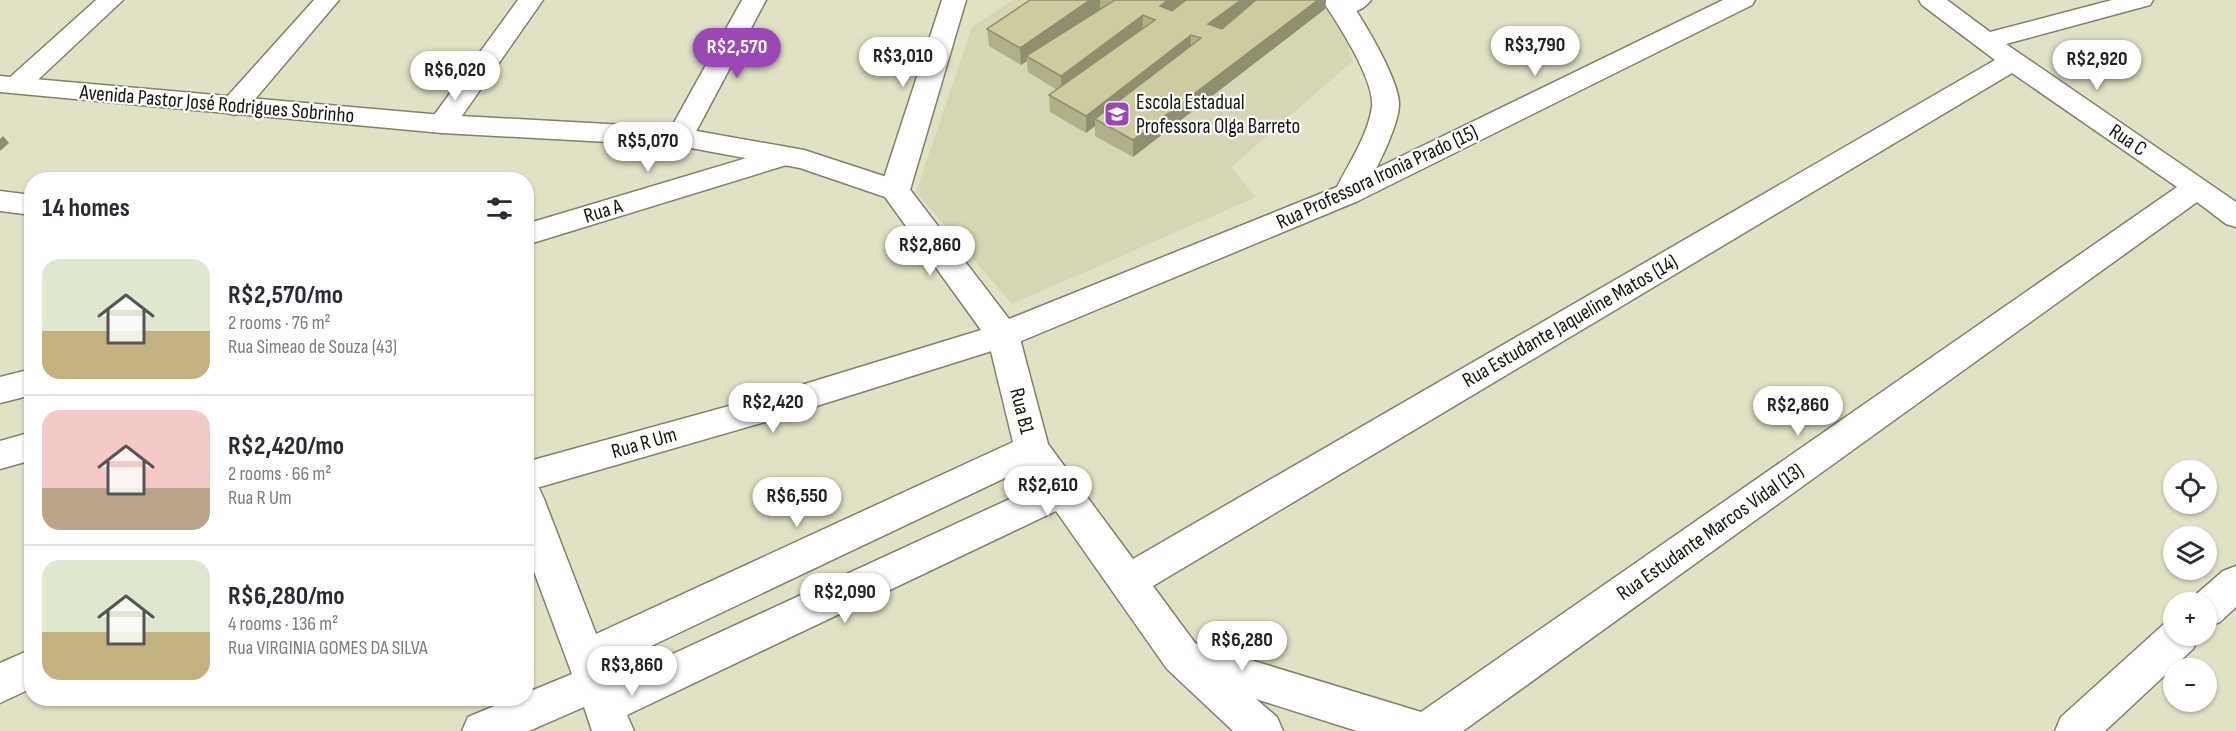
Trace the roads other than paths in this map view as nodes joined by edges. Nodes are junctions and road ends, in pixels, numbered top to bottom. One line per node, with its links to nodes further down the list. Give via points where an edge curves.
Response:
1 (111, 0): 12 (street)
2 (327, 0): 13 (street)
3 (531, 0): 14 (street)
4 (754, 0): 15 (street)
5 (954, 0): 18 (street)
6 (1743, 0): 19 (street, Rua Professora Ironia Prado (15))
7 (1931, 0): 10 (street, Rua C)
8 (2141, 0): 10 (street)
9 (1345, 3): 19 (street, via 1384,89 1386,105)
10 (1986, 41): 11 (street, Rua C)
11 (2013, 61): 17 (street, Rua C); 33 (street, Rua Estudante Jaqueline Matos (14))
12 (8, 85): 13 (street, Avenida Pastor José Rodrigues Sobrinho)
13 (234, 106): 14 (street, Avenida Pastor José Rodrigues Sobrinho)
14 (442, 124): 15 (street, Avenida Pastor José Rodrigues Sobrinho)
15 (680, 137): 16 (street, Avenida Pastor José Rodrigues Sobrinho)
16 (783, 156): 18 (street, Avenida Pastor José Rodrigues Sobrinho, via 804,159); 23 (street, Rua A)
17 (2197, 187): 22 (street, Rua C); 44 (street, Rua Estudante Marcos Vidal (13))
18 (896, 190): 24 (street, Rua B1)
19 (1348, 194): 24 (street, Rua Professora Ironia Prado (15))
20 (0, 201): 21 (street)
21 (24, 204)
22 (2236, 217)
23 (534, 233)
24 (1003, 335): 28 (street, Rua B1); 30 (street, Rua R Um, via 772,407)
25 (24, 384): 26 (street)
26 (0, 390)
27 (24, 448): 29 (street)
28 (1032, 449): 31 (street, Rua B1); 40 (street)
29 (0, 455)
30 (534, 475)
31 (1062, 491): 33 (street, Rua B1); 40 (street)
32 (534, 521): 40 (street)
33 (1128, 581): 37 (street, Rua B1)
34 (2236, 583): 35 (street)
35 (2217, 600)
36 (2168, 646): 45 (street)
37 (1181, 656): 42 (street, Rua B1); 43 (street)
38 (24, 671): 39 (street)
39 (0, 684)
40 (599, 694): 41 (street)
41 (483, 731)
42 (1263, 731)
43 (1419, 731)
44 (1429, 731)
45 (2076, 731)

